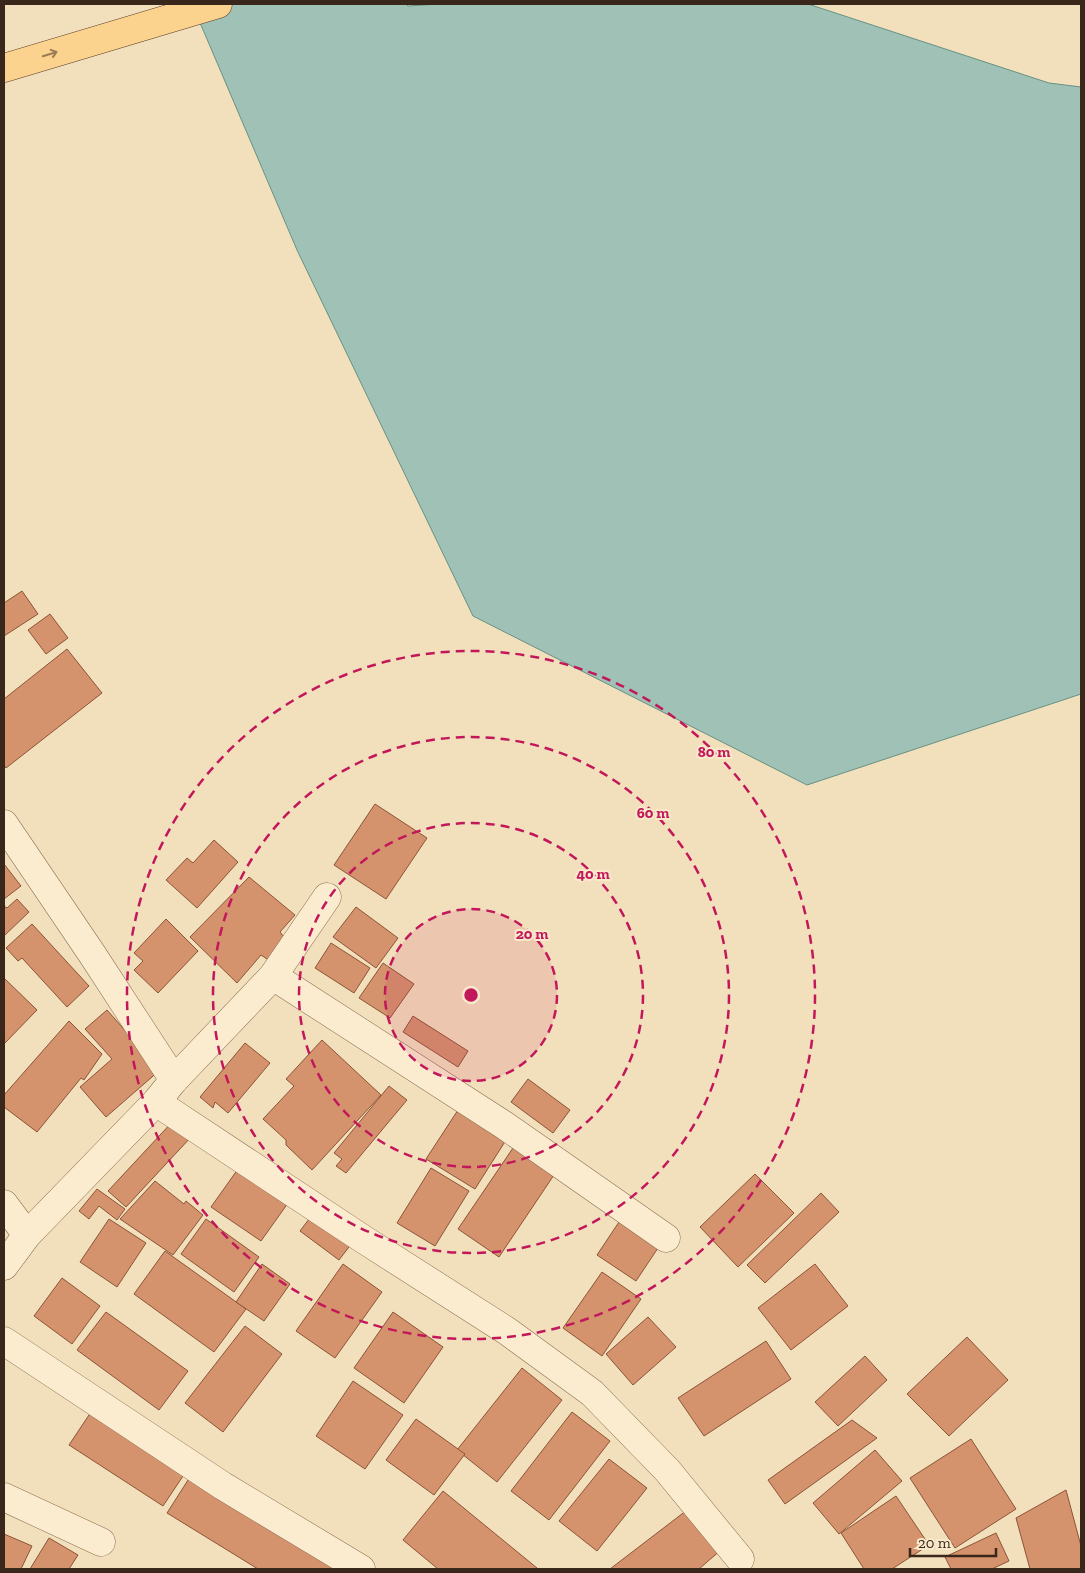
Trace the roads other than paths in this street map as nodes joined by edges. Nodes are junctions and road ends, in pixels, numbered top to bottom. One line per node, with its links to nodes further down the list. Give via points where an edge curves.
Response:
1 (218, 4): 2 (main road, one-way to 1)
2 (4, 68)
3 (4, 824): 6 (street)
4 (327, 897): 5 (street)
5 (273, 976): 6 (street); 10 (street, via 504,1125)
6 (174, 1080): 7 (street)
7 (156, 1102): 9 (street); 15 (street, via 507,1331 592,1393 667,1470)
8 (4, 1204): 9 (street)
9 (27, 1235): 11 (street)
10 (666, 1238)
11 (4, 1266)
12 (4, 1341): 16 (street, via 223,1486)
13 (4, 1497): 14 (street)
14 (101, 1542)
15 (740, 1559)
16 (361, 1569)

